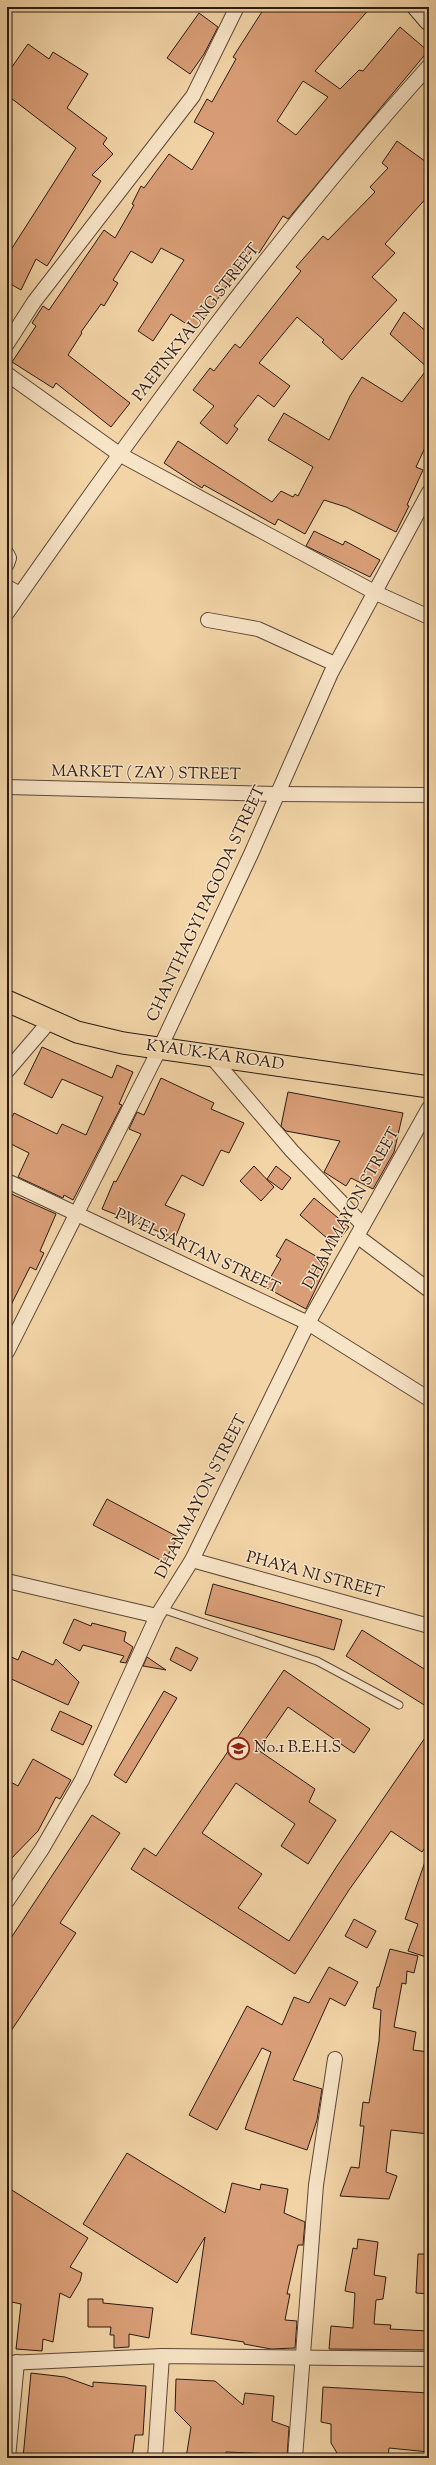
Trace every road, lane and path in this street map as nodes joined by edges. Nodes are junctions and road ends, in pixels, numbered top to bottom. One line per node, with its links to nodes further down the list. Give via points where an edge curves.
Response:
1 (237, 7): 5 (street, via 193,96 34,302)
2 (417, 7): 3 (street)
3 (429, 21)
4 (429, 66): 7 (street, PAEPINKYAUNG STREET, via 319,193)
5 (7, 344)
6 (7, 374): 7 (street)
7 (119, 454): 12 (street); 13 (street, PAEPINKYAUNG STREET)
8 (429, 492): 12 (street, CHANTHAGYI PAGODA STREET)
9 (7, 554): 10 (street)
10 (7, 564)
11 (7, 586): 13 (street)
12 (376, 593): 15 (street); 17 (street, CHANTHAGYI PAGODA STREET)
13 (20, 594): 14 (street, PAEPINKYAUNG STREET)
14 (7, 612)
15 (429, 617)
16 (208, 620): 17 (street, via 258,629)
17 (335, 664): 19 (street, CHANTHAGYI PAGODA STREET)
18 (7, 787): 19 (street, MARKET ( ZAY ) STREET)
19 (276, 794): 20 (street, MARKET ( ZAY ) STREET); 23 (street, CHANTHAGYI PAGODA STREET, via 251,854)
20 (429, 794)
21 (7, 1001): 22 (main road, KYAUK-KA ROAD)
22 (49, 1022): 23 (main road, KYAUK-KA ROAD, via 123,1043); 25 (street)
23 (160, 1048): 24 (main road, KYAUK-KA ROAD); 29 (street, CHANTHAGYI PAGODA STREET)
24 (210, 1055): 26 (main road, KYAUK-KA ROAD); 30 (street)
25 (7, 1071)
26 (429, 1087)
27 (429, 1108): 30 (street, DHAMMAYON STREET)
28 (7, 1181): 29 (street, PWELSARTAN STREET)
29 (76, 1214): 32 (street, PWELSARTAN STREET); 33 (street, CHANTHAGYI PAGODA STREET)
30 (360, 1230): 31 (street); 32 (street, DHAMMAYON STREET)
31 (429, 1290)
32 (308, 1322): 34 (street, PWELSARTAN STREET); 35 (street, DHAMMAYON STREET)
33 (7, 1352)
34 (429, 1399)
35 (192, 1560): 37 (street, DHAMMAYON STREET); 38 (street, PHAYA NI STREET)
36 (7, 1581): 37 (street)
37 (160, 1613): 39 (lane, via 317,1661); 40 (street, DHAMMAYON STREET, via 82,1780 42,1849)
38 (429, 1626)
39 (399, 1705)
40 (7, 1901)
41 (335, 2059): 43 (street, via 316,2185)
42 (162, 2356): 43 (street); 45 (street); 47 (street)
43 (304, 2358): 44 (street); 48 (street)
44 (429, 2359)
45 (12, 2363): 46 (street)
46 (8, 2458)
47 (155, 2458)
48 (295, 2458)

